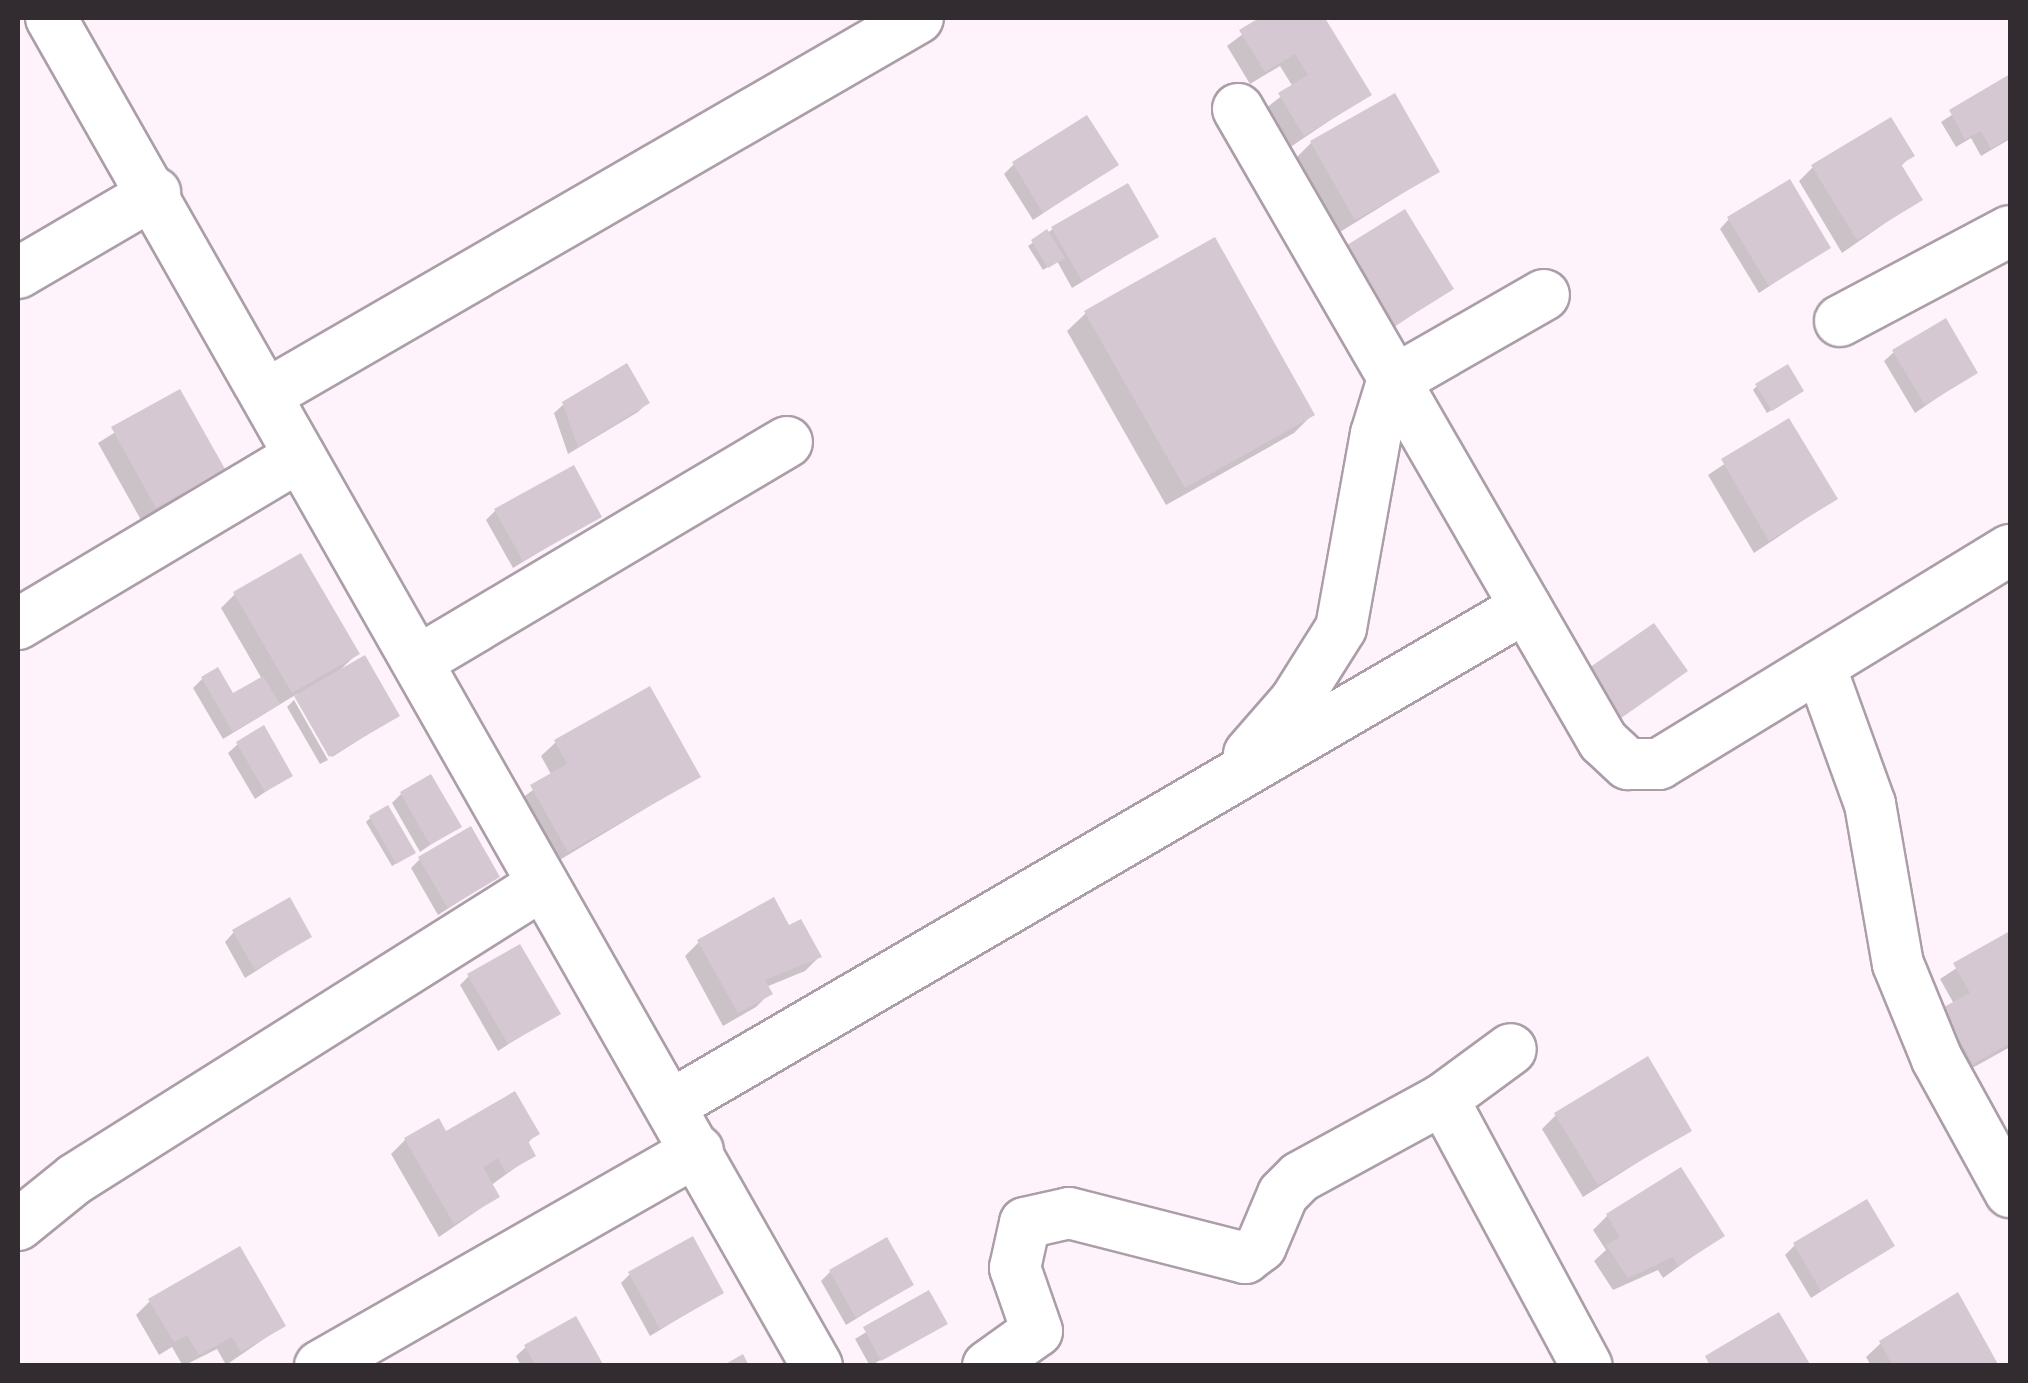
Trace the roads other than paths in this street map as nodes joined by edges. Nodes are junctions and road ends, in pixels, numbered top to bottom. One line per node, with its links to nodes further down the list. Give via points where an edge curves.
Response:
1 (51, 18): 4 (street)
2 (918, 18): 10 (street)
3 (1238, 109): 9 (street)
4 (155, 194): 6 (street); 10 (street)
5 (2010, 231): 8 (street)
6 (18, 273)
7 (1544, 295): 9 (street)
8 (1840, 321)
9 (1392, 382): 14 (street); 18 (street, via 1372,452 1341,628 1267,737)
10 (266, 395): 12 (street)
11 (787, 442): 16 (street)
12 (300, 456): 15 (street); 16 (street)
13 (2010, 550): 17 (street)
14 (1526, 607): 17 (street, via 1603,742 1628,764 1659,764); 18 (street)
15 (18, 624)
16 (418, 661): 19 (street)
17 (1820, 666): 24 (street, via 1870,804 1898,964 1937,1059)
18 (1210, 792): 22 (street)
19 (543, 884): 22 (street); 25 (street, via 76,1179)
20 (1512, 1050): 21 (street)
21 (1443, 1098): 28 (street, via 1300,1177 1284,1194 1261,1246 1245,1258 1070,1213 1025,1223 1014,1268 1037,1331); 29 (street)
22 (672, 1105): 23 (street)
23 (698, 1150): 26 (street); 27 (street)
24 (2010, 1192)
25 (18, 1225)
26 (320, 1366)
27 (817, 1366)
28 (988, 1366)
29 (1588, 1366)

